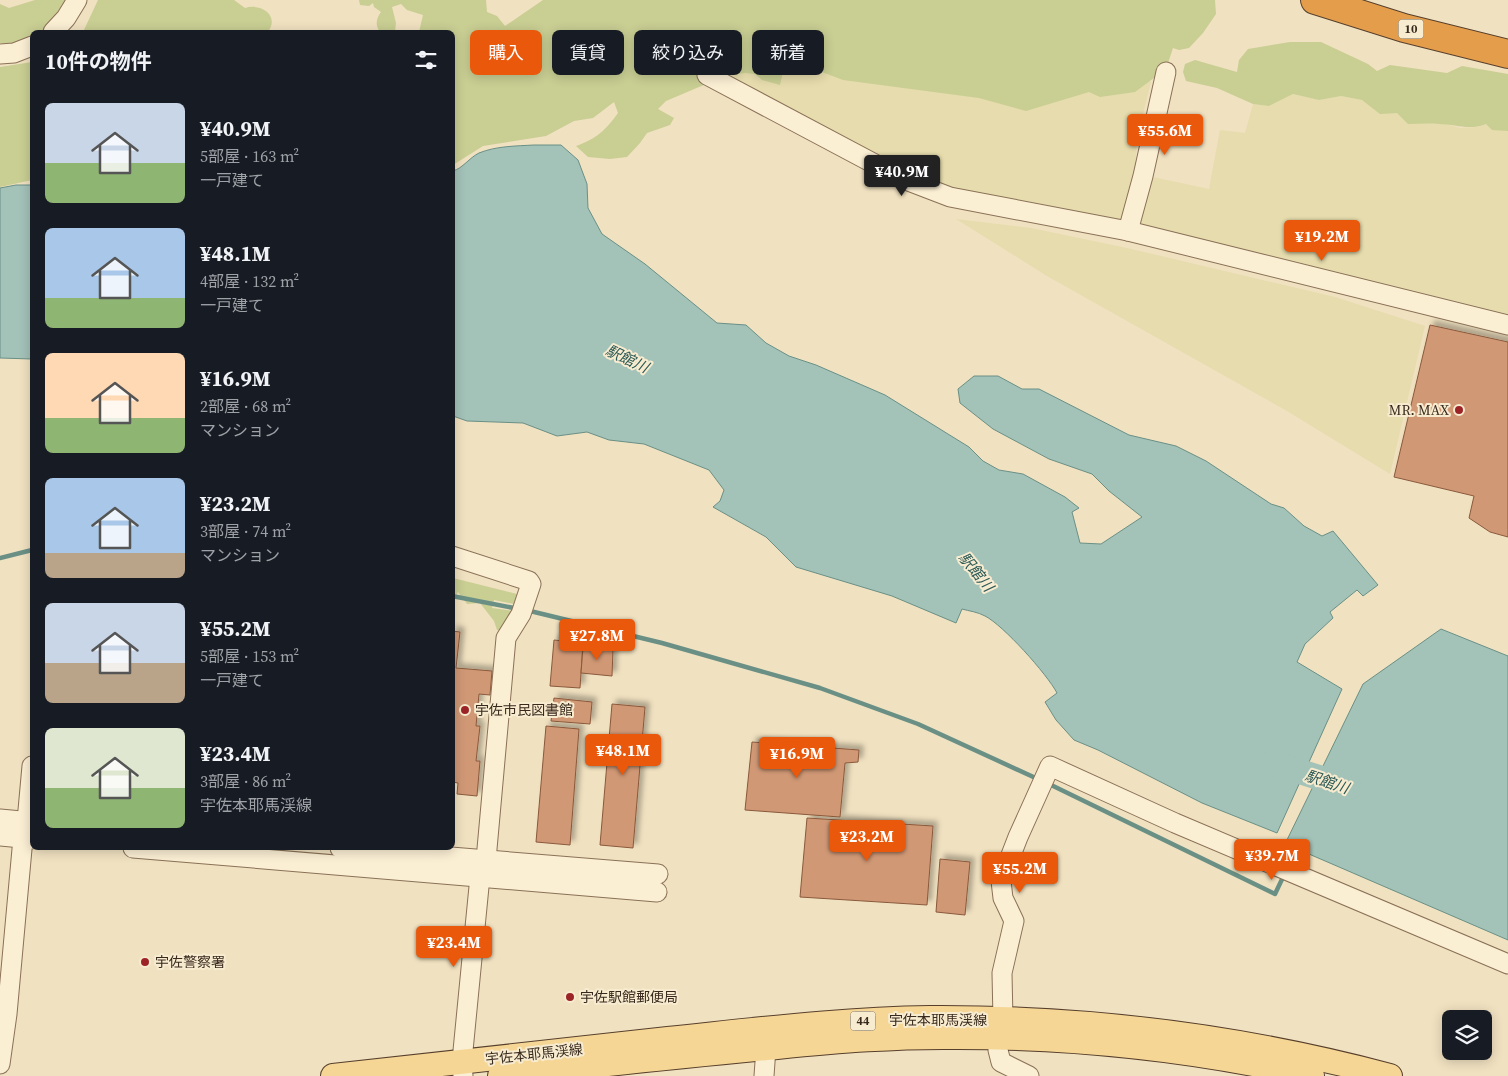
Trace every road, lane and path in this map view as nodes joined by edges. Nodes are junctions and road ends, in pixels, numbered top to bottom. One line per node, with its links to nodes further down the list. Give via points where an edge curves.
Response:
1 (77, 0): 3 (street)
2 (1315, 0): 6 (highway, 10, via 1404,28)
3 (55, 30)
4 (30, 47): 5 (street)
5 (0, 54)
6 (1508, 54)
7 (1166, 72): 9 (street)
8 (707, 75): 9 (street, via 933,193)
9 (1128, 232): 10 (street)
10 (1508, 325)
11 (455, 557): 18 (street, via 531,584 522,614 506,638)
12 (30, 809): 14 (street)
13 (0, 819): 14 (street)
14 (29, 830): 15 (street); 23 (street)
15 (0, 836)
16 (171, 850): 18 (street)
17 (356, 850): 18 (street)
18 (483, 866): 19 (street); 24 (street)
19 (657, 883)
20 (1508, 964): 21 (street, via 1175,823 1050,766 1002,881 1004,898 1014,921 1002,973)
21 (1000, 1029): 22 (main road, 宇佐本耶馬渓線 / 44); 24 (main road, 宇佐本耶馬渓線 / 44, via 931,1018 808,1024); 28 (street, via 998,1050 1001,1062); 29 (main road, 宇佐本耶馬渓線 / 44, via 1084,1042 1156,1048); 30 (main road, 宇佐本耶馬渓線 / 44, via 1087,1024 1164,1031 1306,1056)
22 (766, 1048): 26 (main road, 宇佐本耶馬渓線 / 44); 27 (street)
23 (0, 1064)
24 (463, 1069): 25 (main road, 宇佐本耶馬渓線 / 44)
25 (333, 1076)
26 (500, 1076)
27 (764, 1076)
28 (1029, 1076)
29 (1312, 1076)
30 (1390, 1076)

